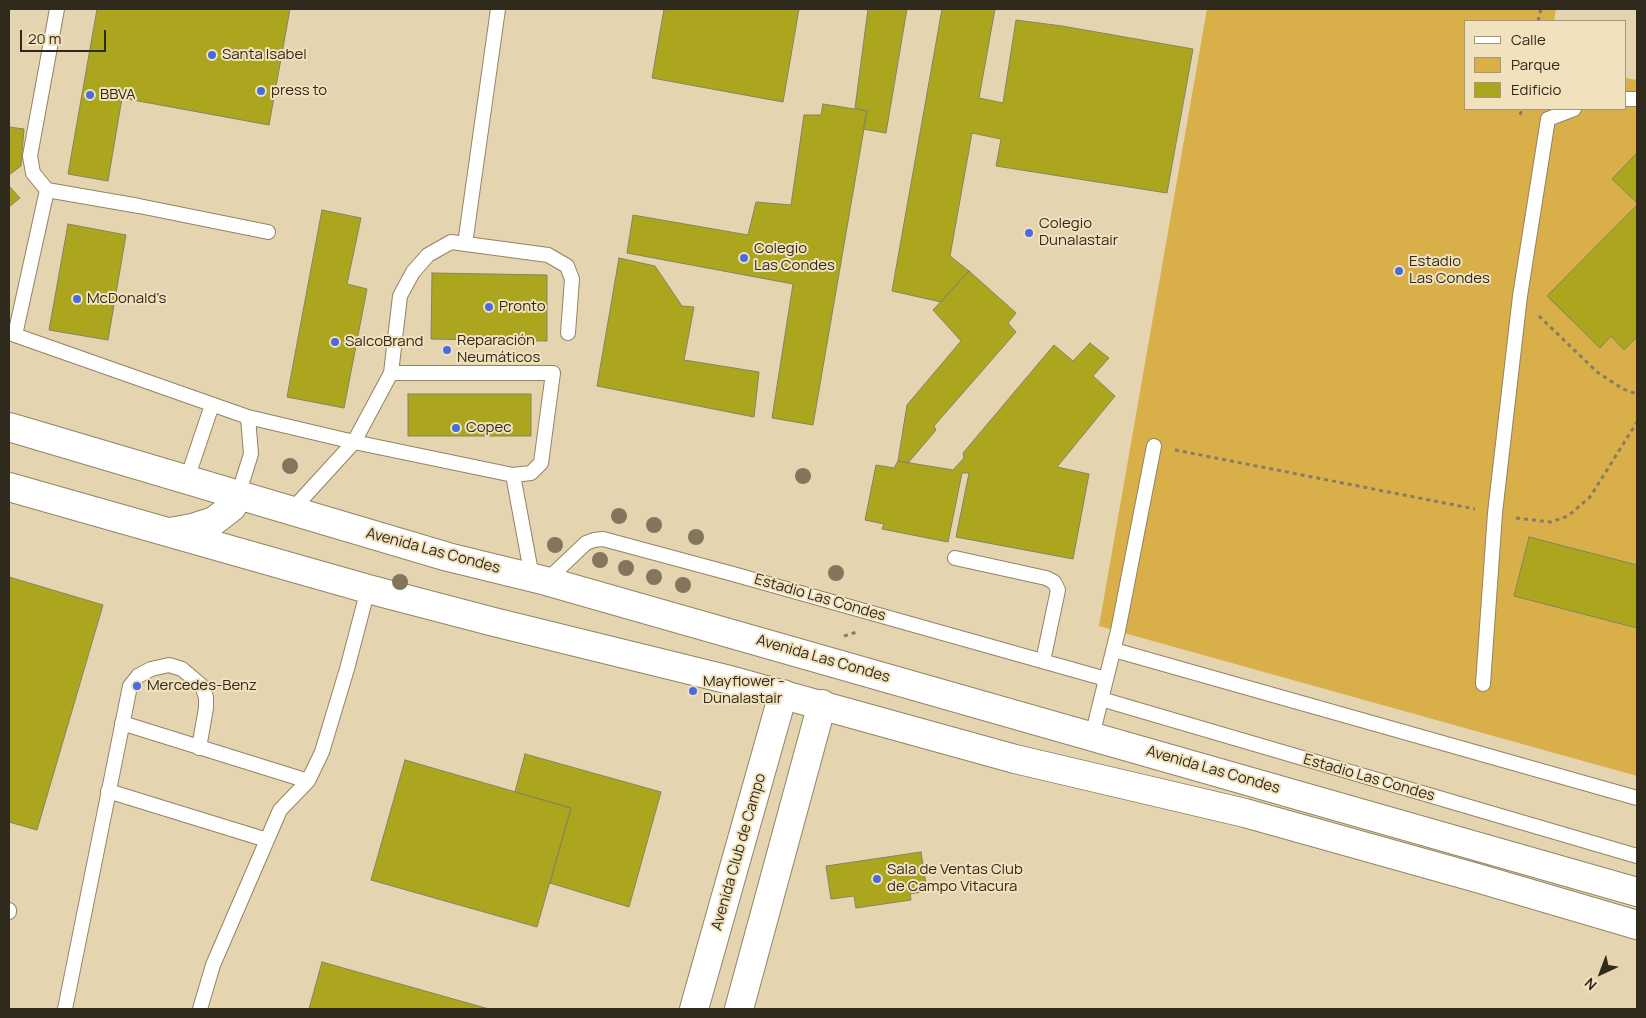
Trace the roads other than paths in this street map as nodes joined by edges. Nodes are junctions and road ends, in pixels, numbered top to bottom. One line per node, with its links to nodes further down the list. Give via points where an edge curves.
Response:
1 (57, 9): 4 (lane, via 30,156 33,173)
2 (498, 9): 6 (lane)
3 (1571, 110): 27 (lane, via 1548,119 1520,296 1495,513)
4 (47, 190): 5 (lane); 8 (lane)
5 (268, 232)
6 (465, 244): 7 (lane, via 548,255 567,266 572,279); 9 (lane, via 451,242 428,255 413,272 400,296)
7 (568, 333)
8 (12, 334): 10 (lane)
9 (392, 372): 13 (lane); 15 (lane, via 553,373 541,463 531,473)
10 (212, 404): 11 (lane); 16 (lane)
11 (248, 417): 13 (lane); 18 (lane, via 251,454)
12 (9, 427): 16 (main road, Avenida Las Condes)
13 (354, 442): 15 (lane); 19 (lane)
14 (1154, 446): 24 (lane)
15 (513, 475): 22 (lane)
16 (187, 479): 18 (main road, Avenida Las Condes)
17 (10, 491): 20 (main road)
18 (238, 496): 19 (main road, Avenida Las Condes); 20 (main road, via 232,507 214,521)
19 (291, 511): 22 (main road, Avenida Las Condes, via 448,557)
20 (166, 533): 23 (main road)
21 (955, 558): 25 (lane, via 1054,582 1058,590)
22 (539, 579): 25 (lane, Estadio Las Condes, via 586,543 603,540); 32 (main road, Avenida Las Condes)
23 (368, 589): 28 (main road); 34 (lane, via 322,752)
24 (1114, 650): 26 (lane); 36 (lane)
25 (1043, 661): 26 (lane, Estadio Las Condes)
26 (1106, 679): 29 (lane)
27 (1484, 684)
28 (783, 694): 30 (main road); 41 (main road, Avenida Club de Campo)
29 (1101, 699): 32 (lane); 38 (lane, Estadio Las Condes)
30 (822, 704): 40 (main road, via 1015,758 1245,813); 42 (main road)
31 (122, 723): 33 (lane); 33 (lane, via 130,686 138,676 169,665 182,669 202,686 206,697); 35 (lane)
32 (1092, 736): 39 (main road, Avenida Las Condes)
33 (199, 748): 34 (lane)
34 (308, 781): 37 (lane, via 280,810)
35 (108, 791): 37 (lane); 43 (lane)
36 (1637, 798)
37 (267, 840): 44 (lane, via 213,965)
38 (1637, 856)
39 (1637, 892)
40 (1637, 925)
41 (706, 967): 42 (main road); 45 (main road, Avenida Club de Campo)
42 (749, 978): 46 (main road)
43 (66, 1009)
44 (200, 1009)
45 (694, 1009)
46 (740, 1009)

